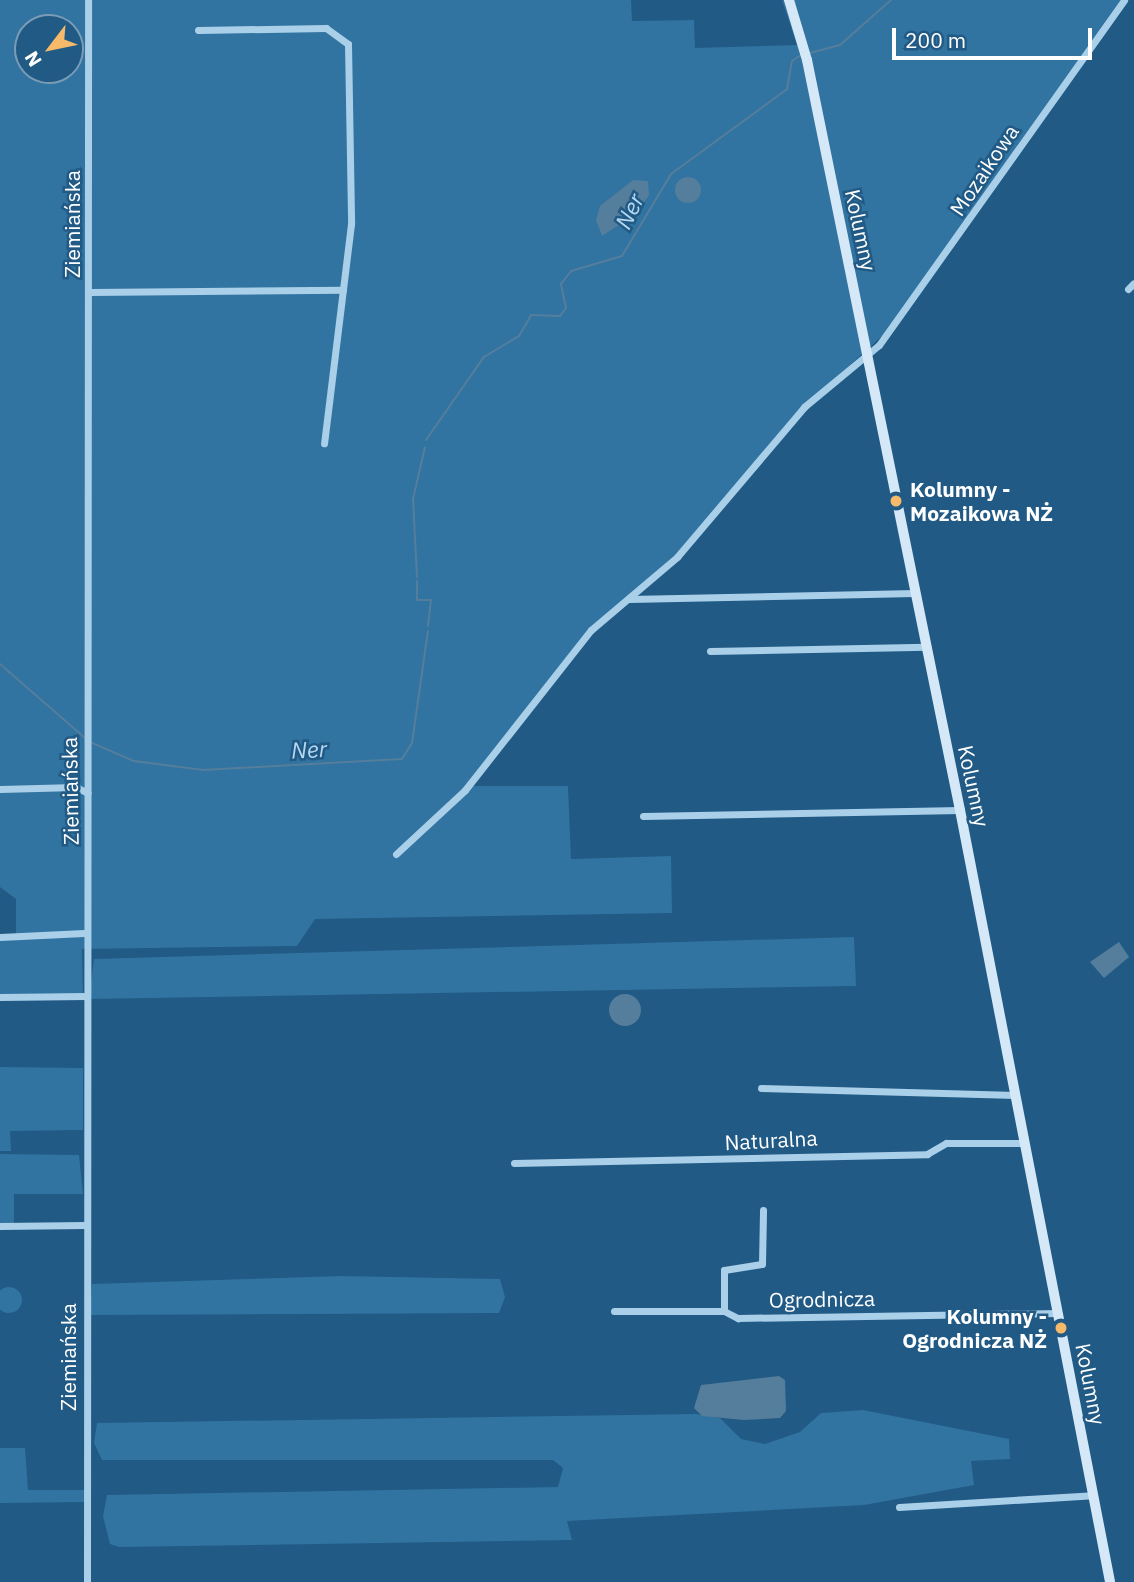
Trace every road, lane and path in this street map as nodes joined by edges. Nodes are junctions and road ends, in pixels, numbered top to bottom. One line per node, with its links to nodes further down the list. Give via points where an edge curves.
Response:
1 (88, 0): 6 (street, Ziemiańska)
2 (789, 0): 7 (street, Kolumny, via 806,55)
3 (1124, 0): 7 (street, Mozaikowa, via 927,285)
4 (198, 30): 5 (street, via 326,28 345,37 351,224)
5 (343, 290): 6 (street); 8 (street)
6 (90, 292): 14 (street, Ziemiańska)
7 (867, 355): 9 (street, Kolumny); 10 (street, Mozaikowa, via 804,407 701,533)
8 (324, 443)
9 (915, 593): 10 (street); 11 (street, Kolumny)
10 (626, 600): 17 (street, Mozaikowa, via 586,635 465,790)
11 (926, 647): 12 (street); 15 (street, Kolumny)
12 (710, 651)
13 (0, 789): 14 (street, via 76,787)
14 (88, 793): 18 (street, Ziemiańska)
15 (960, 810): 16 (street); 23 (street, Kolumny)
16 (643, 816)
17 (396, 854)
18 (85, 933): 19 (street); 20 (street, Ziemiańska)
19 (0, 937)
20 (86, 996): 21 (street); 27 (street, Ziemiańska)
21 (0, 997)
22 (761, 1087): 23 (street)
23 (1016, 1095): 24 (street, Kolumny)
24 (1025, 1143): 25 (street, Naturalna, via 946,1143 927,1154); 31 (street, Kolumny)
25 (514, 1163)
26 (763, 1210): 30 (street, Ogrodnicza, via 762,1264 724,1270)
27 (86, 1225): 28 (street); 34 (street, Ziemiańska)
28 (0, 1226)
29 (614, 1311): 30 (street)
30 (724, 1311): 31 (street, Ogrodnicza, via 738,1318)
31 (1058, 1313): 32 (street, Kolumny)
32 (1093, 1495): 33 (street); 35 (street, Kolumny)
33 (899, 1507)
34 (87, 1582)
35 (1110, 1582)

